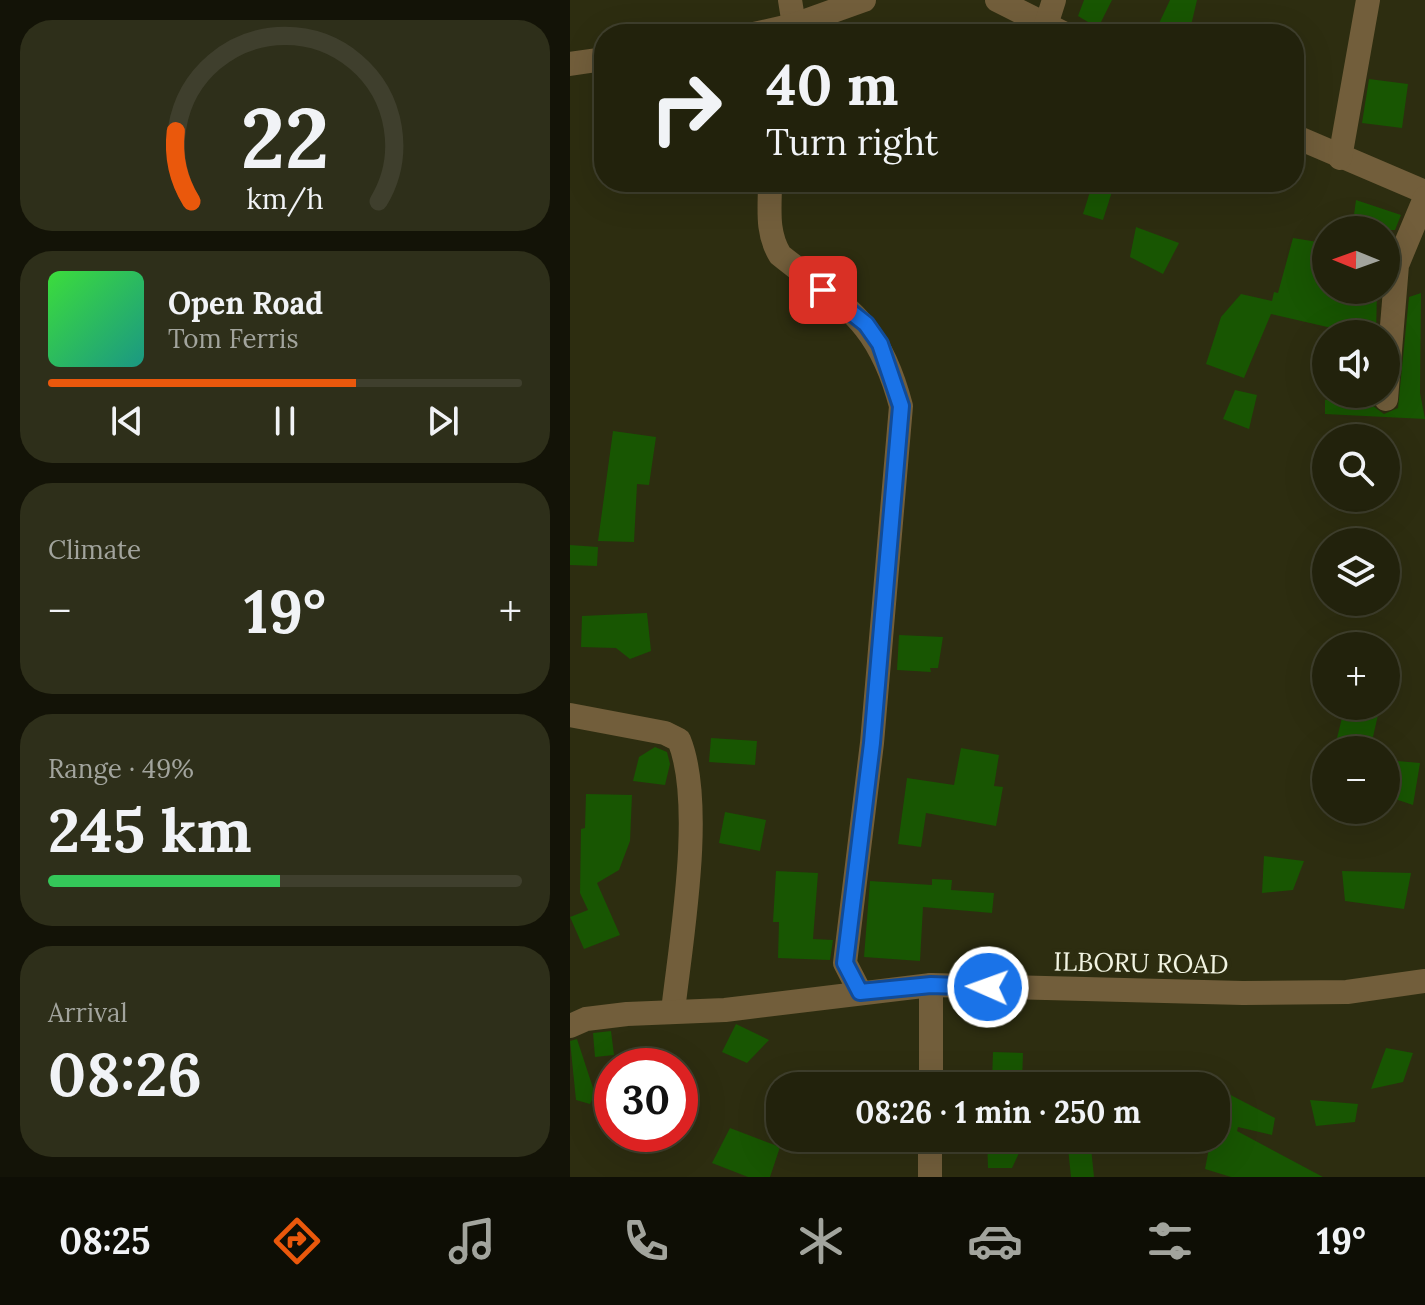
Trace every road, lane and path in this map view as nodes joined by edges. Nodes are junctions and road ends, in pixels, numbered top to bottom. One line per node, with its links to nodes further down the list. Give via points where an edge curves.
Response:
1 (790, 0): 6 (street)
2 (864, 0): 7 (street)
3 (997, 0): 8 (street)
4 (1054, 0): 9 (street)
5 (1368, 0): 13 (street)
6 (778, 24)
7 (794, 24)
8 (1044, 24)
9 (1056, 24)
10 (594, 60): 11 (street)
11 (570, 64)
12 (1304, 141): 13 (street)
13 (1340, 158): 15 (street)
14 (770, 192): 21 (street, via 769,228 780,255 866,324 893,373 901,406 872,743 845,963)
15 (1425, 192)
16 (1425, 198): 17 (street, via 1397,265)
17 (1392, 320)
18 (570, 715): 22 (street, via 665,733 679,740 686,756 687,885)
19 (1425, 981): 20 (street, ILBORU ROAD, via 1347,992 1243,993)
20 (931, 985): 21 (street, ILBORU ROAD); 24 (street)
21 (860, 992): 22 (street, ILBORU ROAD, via 725,1010)
22 (673, 1011): 23 (street, ILBORU ROAD, via 586,1019)
23 (570, 1026)
24 (931, 1072)
25 (930, 1152): 26 (street)
26 (930, 1177)

